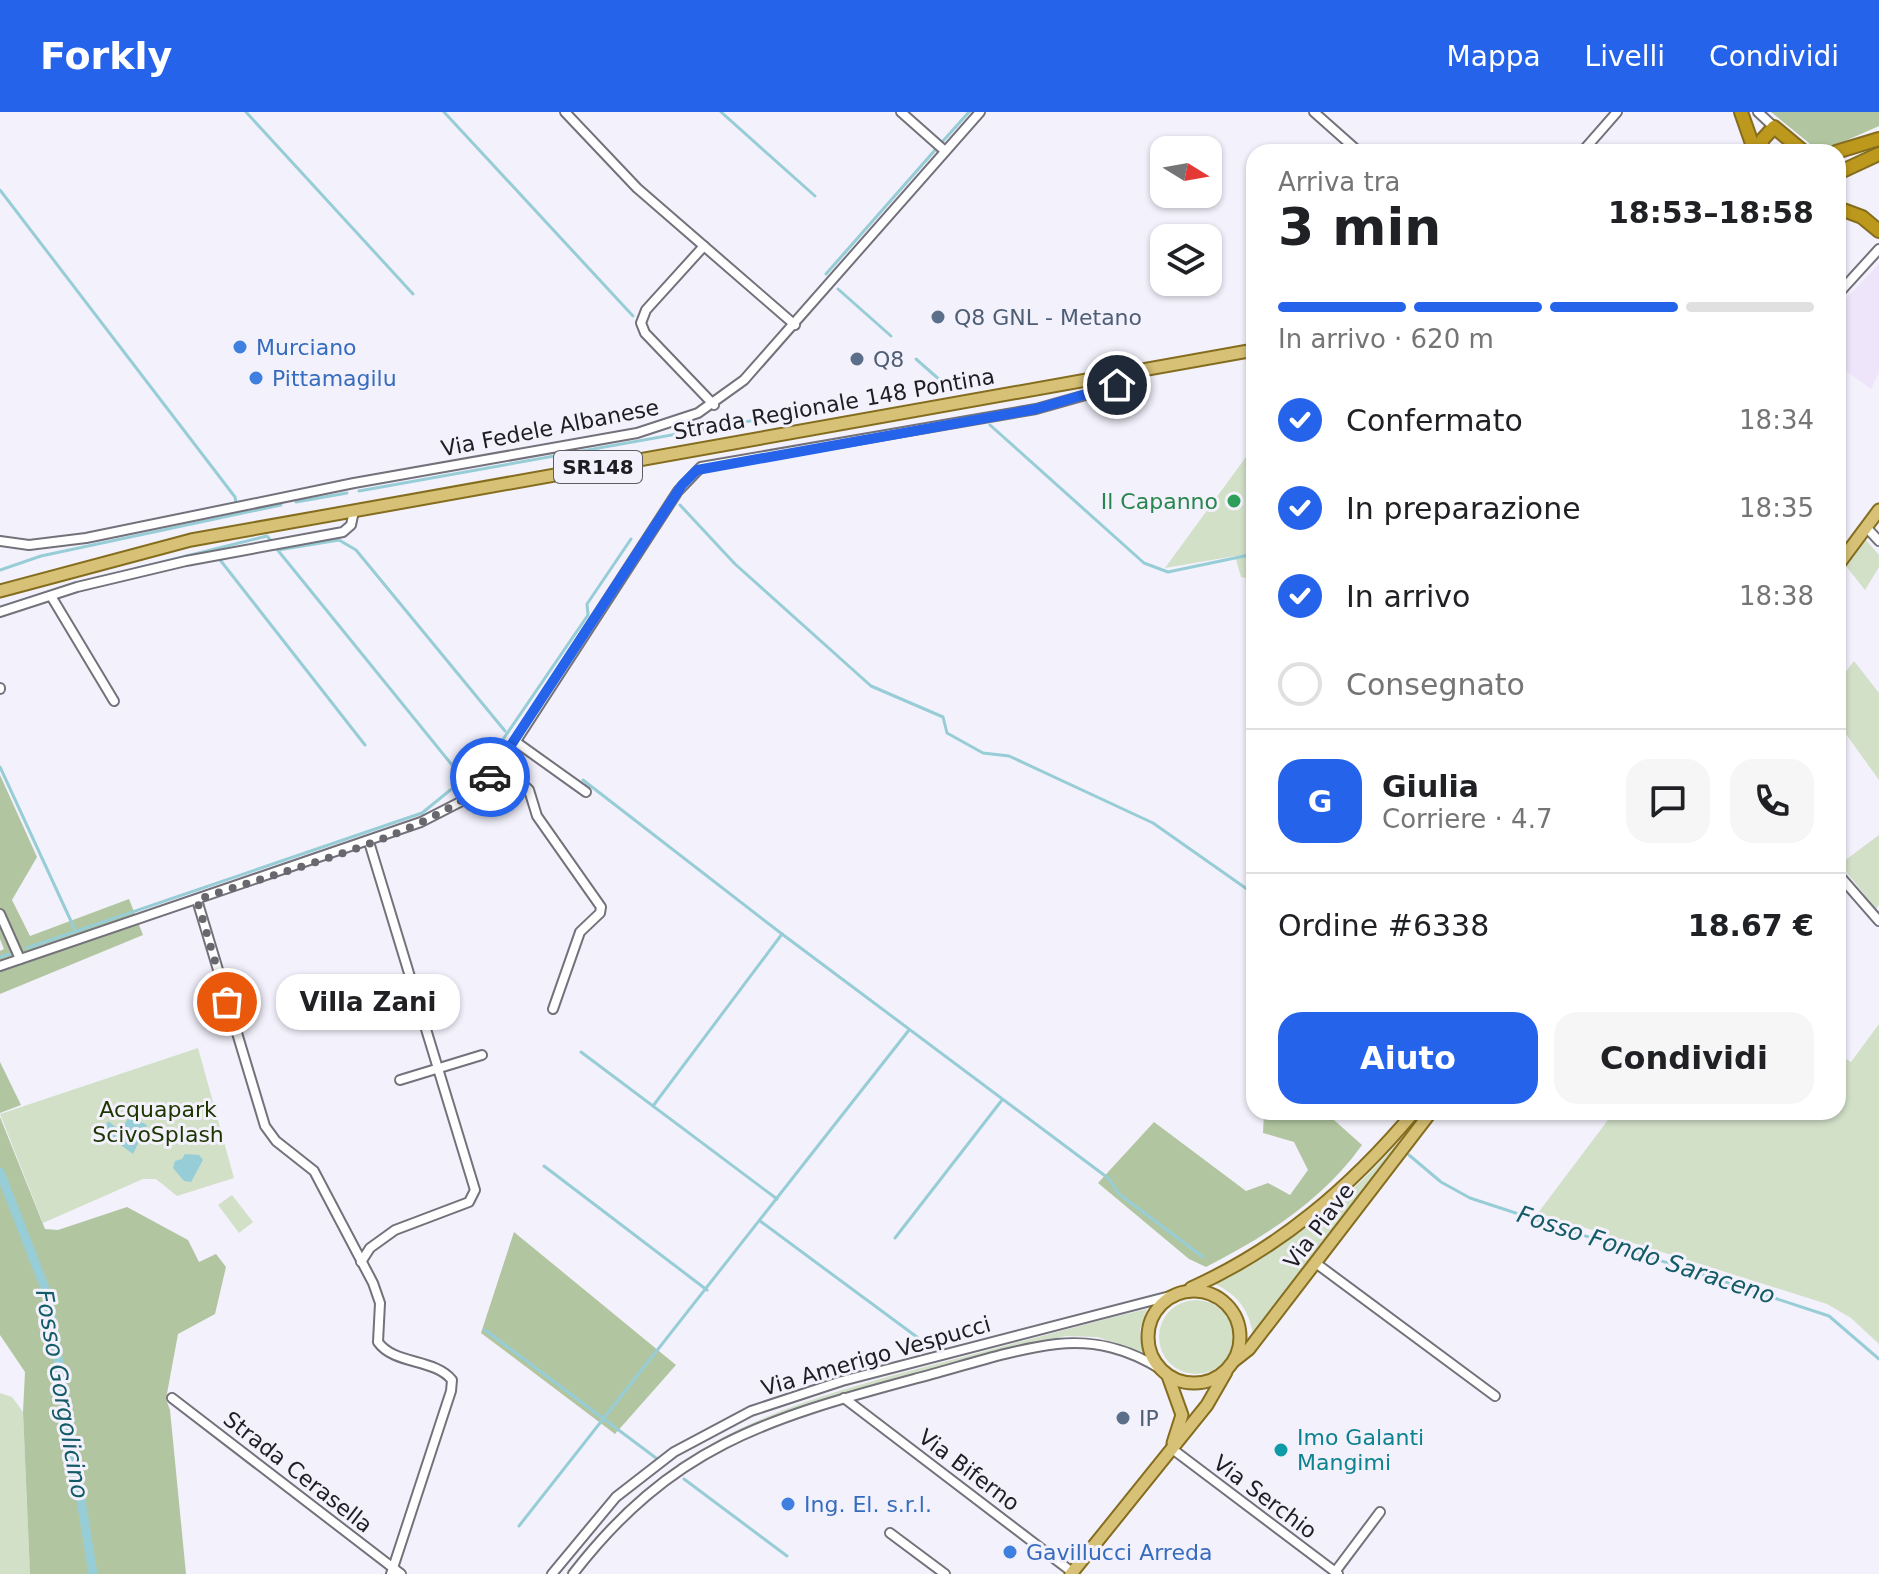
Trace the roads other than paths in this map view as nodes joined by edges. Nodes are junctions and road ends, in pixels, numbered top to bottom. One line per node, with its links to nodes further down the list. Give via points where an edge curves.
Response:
1 (565, 112): 21 (street, via 637,188)
2 (901, 112): 15 (street)
3 (980, 112): 15 (street, Via Fedele Albanese)
4 (1314, 112): 9 (street)
5 (1617, 112): 10 (street)
6 (1743, 117): 7 (highway, via 1756,129); 11 (highway)
7 (1766, 120): 12 (highway); 13 (highway)
8 (1879, 139): 14 (highway); 16 (highway)
9 (1350, 144)
10 (1589, 144)
11 (1754, 144)
12 (1761, 144)
13 (1794, 144)
14 (1846, 149)
15 (945, 151): 24 (street, Via Fedele Albanese)
16 (1846, 154)
17 (1879, 154): 18 (highway)
18 (1846, 169)
19 (1846, 211): 20 (highway)
20 (1879, 231)
21 (704, 246): 24 (street); 27 (street, via 646,310 641,323)
22 (1879, 249): 23 (street)
23 (1846, 285)
24 (795, 325): 27 (street, Via Fedele Albanese)
25 (1246, 351): 26 (main road, Strada Regionale 148 Pontina / SR148)
26 (1119, 374): 29 (main road, Strada Regionale 148 Pontina / SR148); 38 (street, via 1114,387 1036,409 697,470 682,485)
27 (714, 405): 31 (street, Via Fedele Albanese, via 637,433 65,541)
28 (1879, 510): 30 (main road)
29 (354, 511): 34 (main road, Strada Regionale 148 Pontina / SR148, via 191,540); 35 (street, via 343,532 218,555)
30 (1866, 527): 32 (street); 33 (main road)
31 (0, 541)
32 (1879, 541)
33 (1846, 554)
34 (0, 591)
35 (51, 596): 36 (street); 37 (street)
36 (0, 612)
37 (114, 701)
38 (516, 742): 39 (street); 40 (street)
39 (501, 764): 41 (street, via 458,804); 48 (street, via 529,790 537,816 601,907 580,932)
40 (586, 792)
41 (369, 842): 43 (street); 50 (street)
42 (1846, 883): 45 (street)
43 (197, 900): 46 (street); 54 (street, via 265,1126 314,1171)
44 (0, 914): 46 (street)
45 (1879, 921)
46 (20, 959): 47 (street)
47 (0, 966)
48 (553, 1009)
49 (482, 1055): 50 (street)
50 (438, 1069): 51 (street); 54 (street, via 474,1196 395,1230 370,1248)
51 (400, 1080)
52 (1407, 1120): 56 (main road, Via Piave, via 1303,1222 1244,1263)
53 (1425, 1120): 55 (main road, Via Piave)
54 (361, 1262): 67 (street, via 379,1299 379,1345 444,1373 452,1382)
55 (1317, 1264): 58 (main road, Via Piave); 61 (street)
56 (1186, 1291): 57 (main road); 58 (main road, via 1215,1295 1227,1304 1240,1331)
57 (1170, 1296): 60 (main road, via 1151,1317 1148,1331 1148,1345); 70 (street, Via Amerigo Vespucci, via 842,1381 751,1411 674,1452 616,1497)
58 (1235, 1360): 59 (main road)
59 (1227, 1370): 60 (main road, via 1205,1382 1180,1381); 64 (main road, via 1207,1405)
60 (1165, 1373): 63 (street, Via Amerigo Vespucci, via 1115,1347 1066,1343); 64 (main road, via 1182,1415)
61 (1495, 1396)
62 (172, 1398): 67 (street, Strada Cerasella)
63 (844, 1398): 68 (street, Via Biferno); 71 (street, Via Amerigo Vespucci, via 749,1431 673,1474 632,1505)
64 (1171, 1448): 68 (main road); 69 (street, Via Serchio)
65 (1380, 1512): 69 (street)
66 (890, 1533): 72 (street)
67 (395, 1572)
68 (1071, 1573)
69 (1336, 1573)
70 (552, 1574)
71 (573, 1574)
72 (945, 1574)

